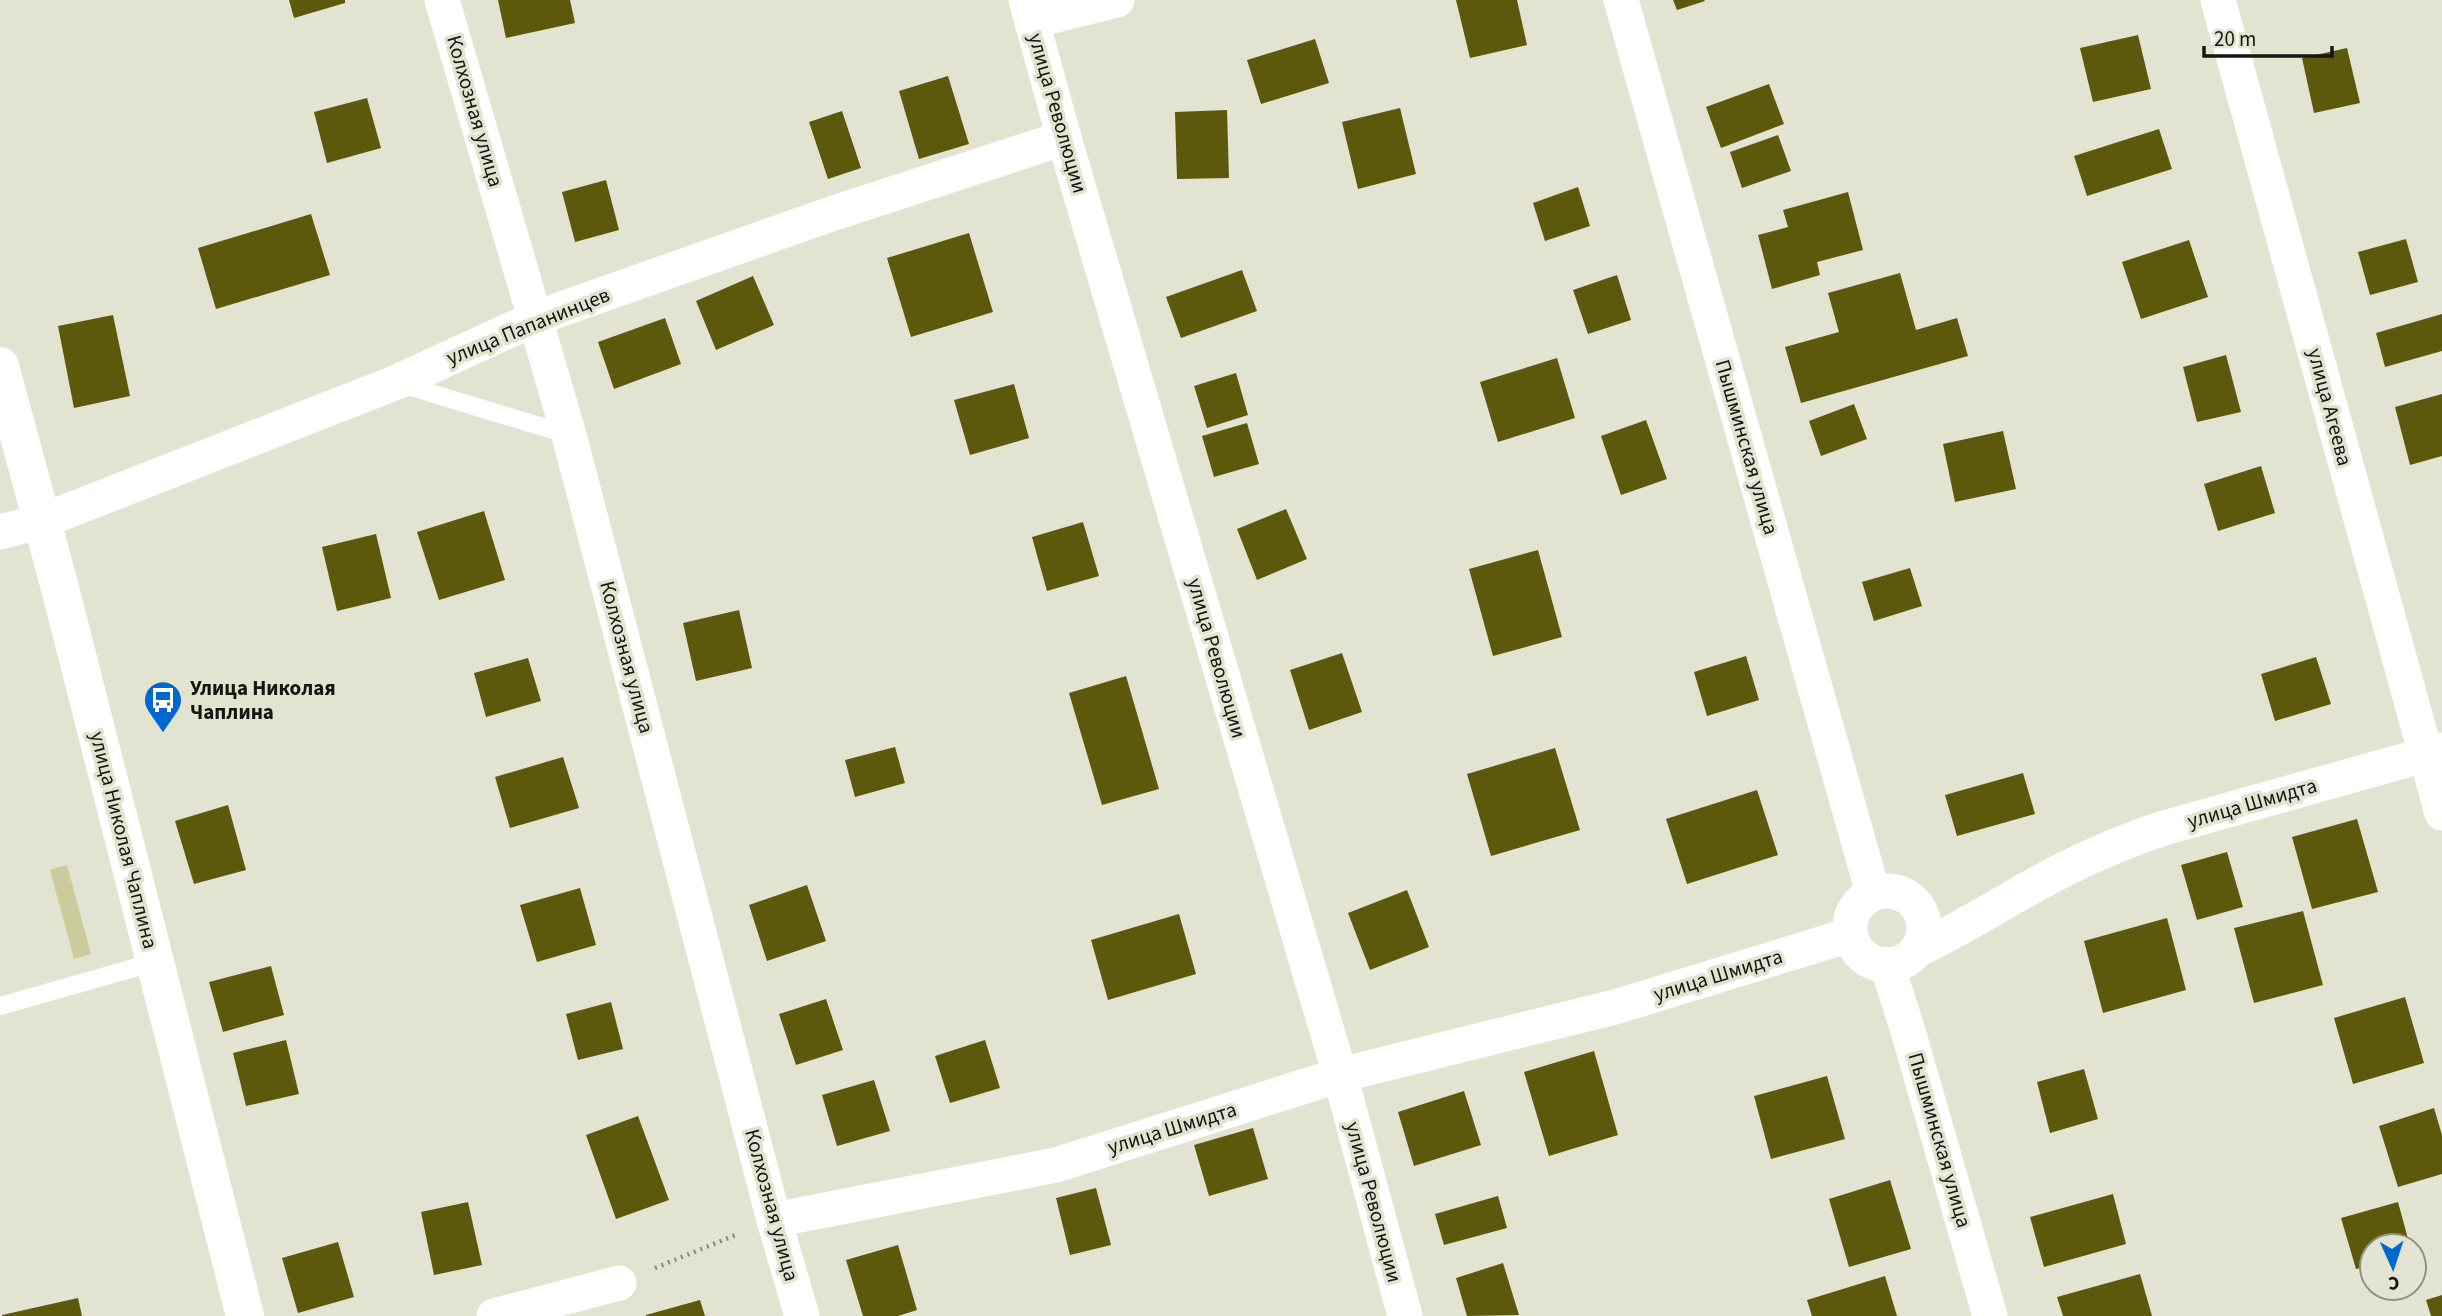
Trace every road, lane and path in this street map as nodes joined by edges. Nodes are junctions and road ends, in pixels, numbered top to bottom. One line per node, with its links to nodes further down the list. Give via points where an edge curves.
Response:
1 (442, 0): 7 (street, Колхозная улица)
2 (1117, 0): 5 (street)
3 (1621, 0): 15 (street, Пышминская улица)
4 (2218, 0): 13 (street, улица Агеева)
5 (1029, 11): 6 (street, улица Революции)
6 (1064, 138): 7 (street, улица Папанинцев); 21 (street, улица Революции)
7 (536, 318): 9 (street, улица Папанинцев); 10 (street, Колхозная улица)
8 (0, 366): 11 (street, улица Николая Чаплина)
9 (397, 382): 10 (lane); 11 (street, улица Папанинцев)
10 (569, 435): 22 (street, Колхозная улица)
11 (42, 521): 12 (street, улица Папанинцев); 18 (street, улица Николая Чаплина)
12 (0, 533)
13 (2434, 752): 14 (street, улица Агеева); 17 (street, улица Шмидта, via 2123,842)
14 (2442, 813)
15 (1873, 893): 16 (street, via 1854,910); 17 (street, via 1904,894 1916,904 1923,918)
16 (1850, 935): 19 (street, via 1863,957); 21 (street, улица Шмидта, via 1615,1007)
17 (1919, 948): 19 (street, via 1910,958)
18 (155, 962): 20 (lane); 24 (street, улица Николая Чаплина)
19 (1887, 965): 28 (street, Пышминская улица)
20 (0, 1006)
21 (1340, 1076): 22 (street, улица Шмидта, via 1056,1165); 27 (street, улица Революции)
22 (774, 1220): 23 (path); 26 (street, Колхозная улица)
23 (619, 1283): 25 (street)
24 (245, 1316)
25 (494, 1316)
26 (803, 1316)
27 (1405, 1316)
28 (1990, 1316)

